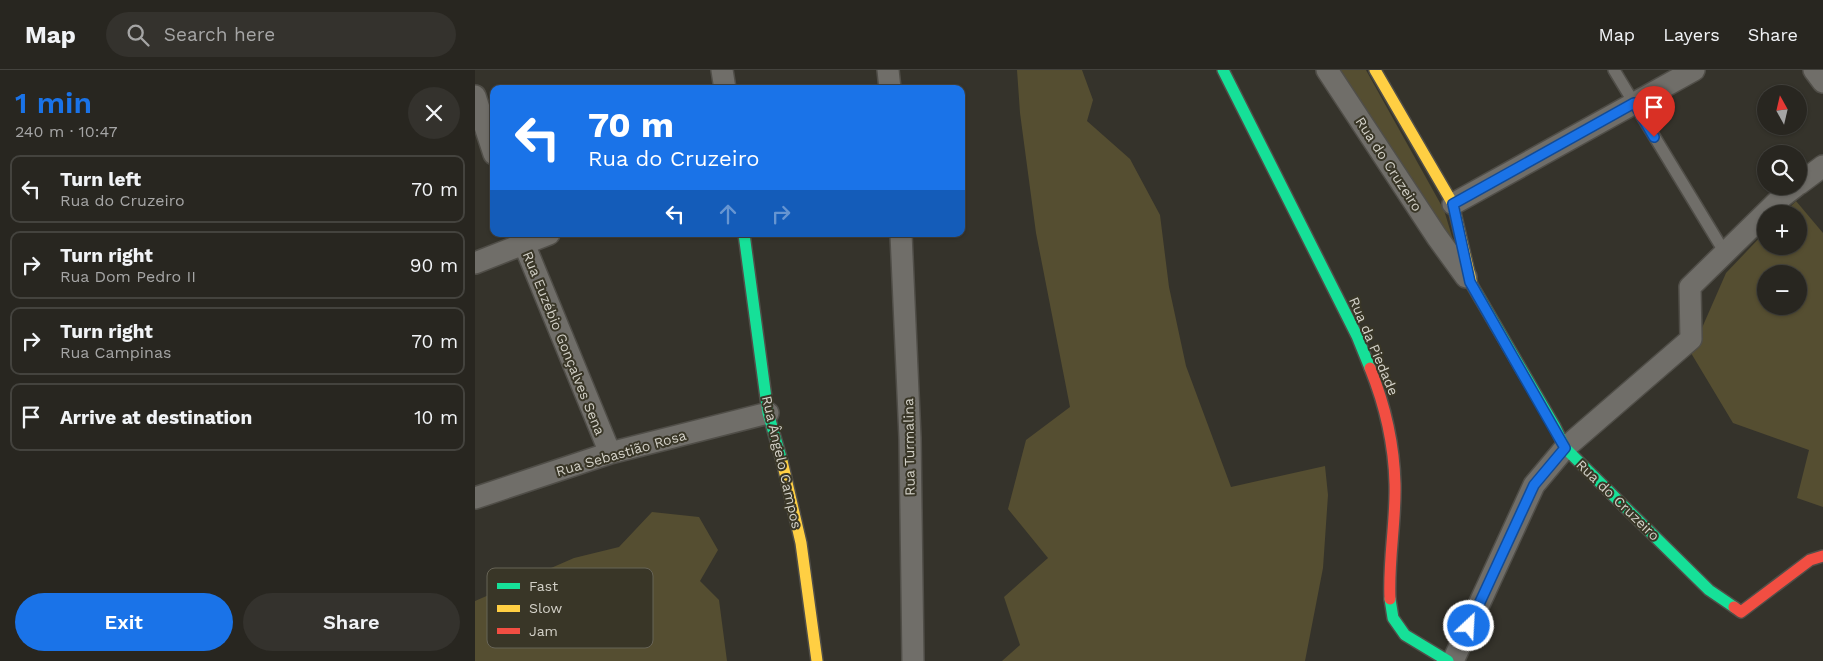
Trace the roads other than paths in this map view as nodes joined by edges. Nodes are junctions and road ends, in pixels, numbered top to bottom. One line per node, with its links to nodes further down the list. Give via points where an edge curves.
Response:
1 (722, 70): 10 (street)
2 (888, 70): 11 (street)
3 (1223, 70): 32 (street, Rua da Piedade, via 1357,336 1383,401 1395,484 1390,597 1393,618 1405,636)
4 (1327, 70): 24 (street, Rua do Cruzeiro)
5 (1375, 70): 18 (street, Rua do Cruzeiro)
6 (1613, 70): 13 (lane)
7 (1694, 70): 13 (street)
8 (1814, 70): 9 (street)
9 (1823, 82)
10 (724, 85)
11 (890, 85)
12 (475, 96): 14 (street)
13 (1634, 103): 18 (street); 22 (lane)
14 (490, 142)
15 (1823, 166): 16 (street)
16 (1807, 178)
17 (1784, 195): 22 (street)
18 (1453, 204): 24 (street, Rua do Cruzeiro)
19 (744, 237): 25 (street, Rua Ângelo Campos)
20 (901, 237): 31 (street, Rua Turmalina, via 910,438)
21 (521, 239): 23 (street); 27 (street, Rua Euzébio Gonçalves Sena)
22 (1725, 253): 26 (street, via 1690,287 1691,339)
23 (475, 263)
24 (1470, 282): 26 (street, Rua do Cruzeiro)
25 (768, 413): 27 (street, Rua Sebastião Rosa); 30 (street, Rua Ângelo Campos, via 786,473 801,543)
26 (1565, 448): 29 (street, Rua do Cruzeiro, via 1709,590 1741,612 1810,560); 33 (street, via 1534,485)
27 (610, 453): 28 (street, Rua Sebastião Rosa)
28 (475, 498)
29 (1823, 556)
30 (817, 661)
31 (913, 661)
32 (1448, 661)
33 (1453, 661)

